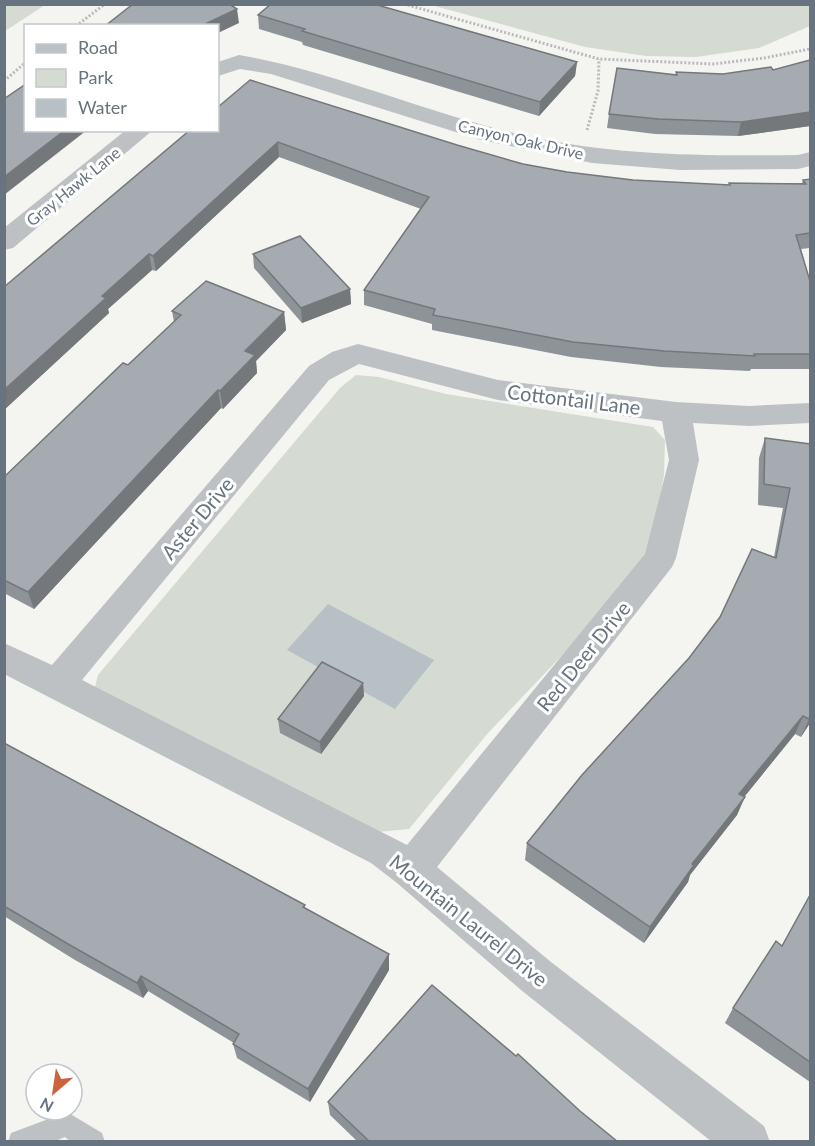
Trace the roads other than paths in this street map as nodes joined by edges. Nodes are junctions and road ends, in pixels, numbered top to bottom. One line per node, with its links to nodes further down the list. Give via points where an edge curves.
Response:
1 (228, 65): 3 (street, Canyon Oak Drive, via 275,68 491,135 578,153 675,164)
2 (139, 132): 4 (street, Gray Hawk Lane)
3 (810, 159)
4 (4, 242)
5 (342, 359): 6 (street, Cottontail Lane, via 358,354 498,390); 9 (street, Aster Drive, via 319,374)
6 (676, 412): 7 (street, Cottontail Lane, via 749,416); 10 (street, Red Deer Drive, via 684,460 660,558)
7 (810, 413)
8 (4, 657): 9 (street, Mountain Laurel Drive)
9 (58, 683): 10 (street, Mountain Laurel Drive, via 385,851)
10 (411, 870): 13 (street, Mountain Laurel Drive, via 536,976)
11 (20, 1142): 12 (lane, via 67,1124)
12 (93, 1142)
13 (748, 1142)

